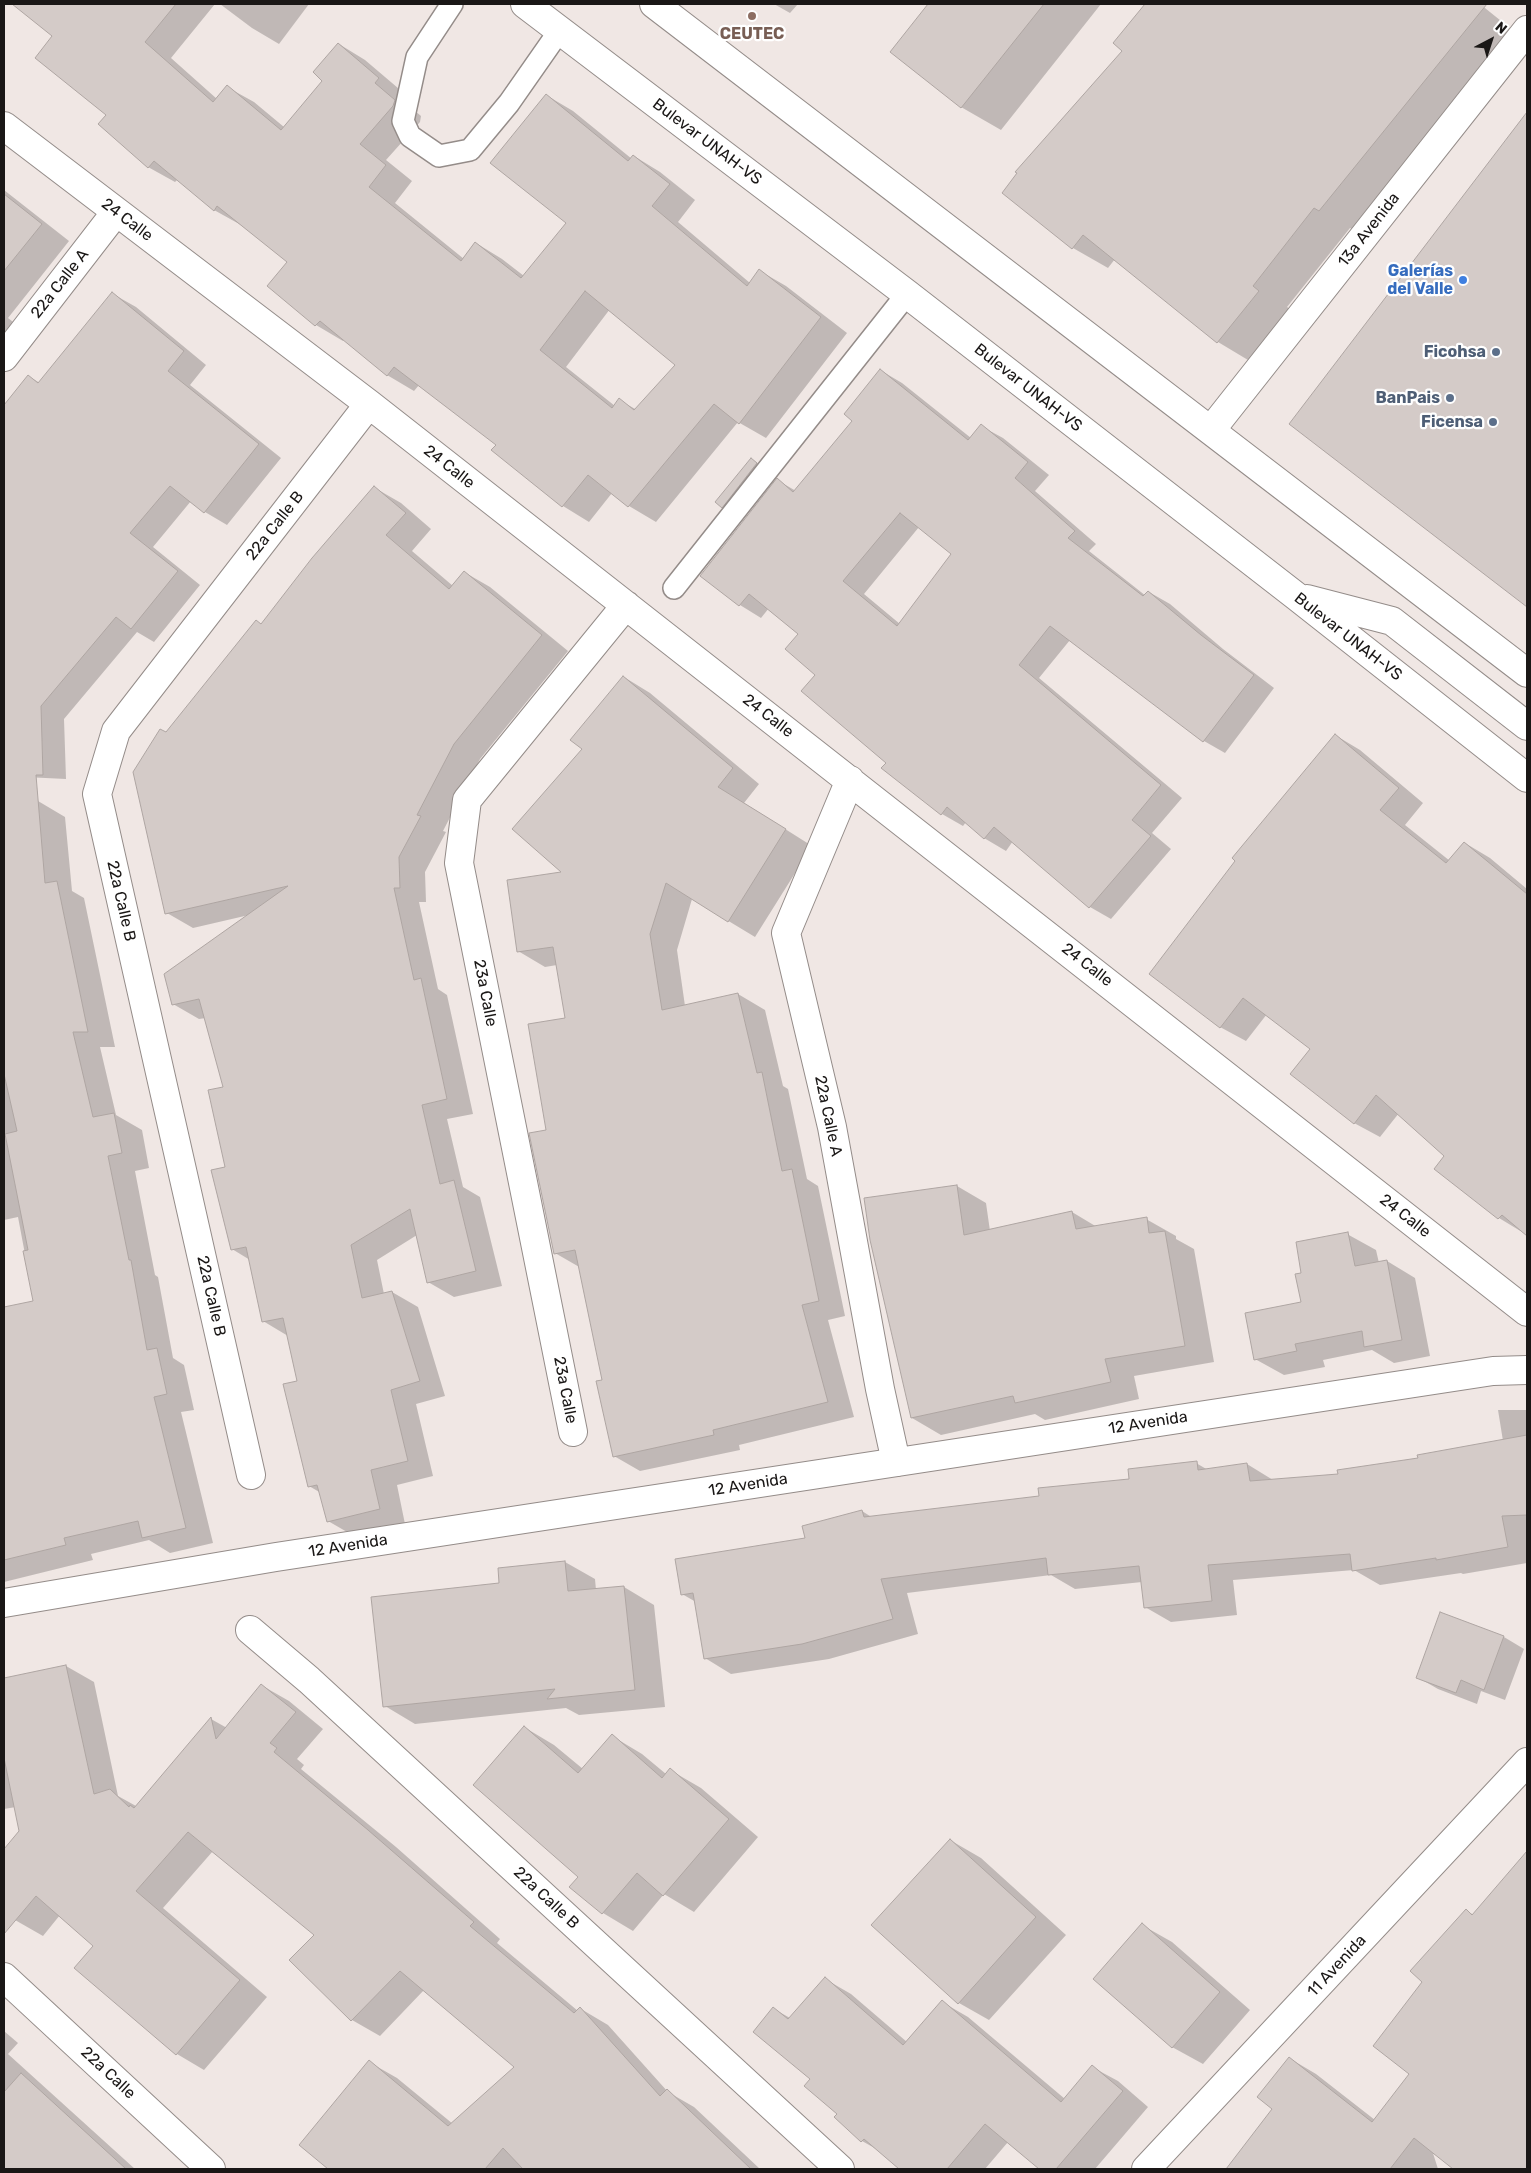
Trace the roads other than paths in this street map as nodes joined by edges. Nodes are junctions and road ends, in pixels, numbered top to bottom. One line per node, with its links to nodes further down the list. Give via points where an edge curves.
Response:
1 (452, 4): 4 (lane, via 417,57 402,121 410,136 439,156 470,150 509,103)
2 (525, 4): 4 (street, Bulevar UNAH-VS)
3 (654, 4): 11 (street)
4 (560, 30): 8 (street, Bulevar UNAH-VS)
5 (1522, 48): 11 (street, 13a Avenida)
6 (4, 126): 7 (street, 24 Calle)
7 (116, 212): 9 (street, 22a Calle A); 10 (street, 24 Calle)
8 (907, 294): 12 (lane); 13 (street, Bulevar UNAH-VS)
9 (4, 357)
10 (369, 404): 14 (street, 24 Calle); 25 (street, 22a Calle B, via 116,731 97,794)
11 (1211, 430): 15 (street)
12 (674, 588)
13 (1296, 596): 16 (street, via 1392,621); 17 (street, Bulevar UNAH-VS)
14 (626, 605): 18 (street, 24 Calle); 23 (street, 23a Calle, via 467,800 459,864)
15 (1527, 673)
16 (1527, 726)
17 (1527, 778)
18 (850, 780): 19 (street, 24 Calle); 24 (street, 22a Calle A, via 786,933 832,1126)
19 (1527, 1312)
20 (1527, 1351): 21 (street, 12 Avenida)
21 (1493, 1370): 22 (street, 12 Avenida); 24 (street, 12 Avenida)
22 (1527, 1370)
23 (573, 1432)
24 (896, 1462): 26 (street, 12 Avenida, via 276,1557)
25 (251, 1475)
26 (4, 1603)
27 (250, 1630): 31 (street, 22a Calle B, via 309,1680)
28 (1527, 1762): 32 (street, 11 Avenida)
29 (4, 1977): 30 (street, 22a Calle)
30 (211, 2169)
31 (840, 2169)
32 (1146, 2169)

